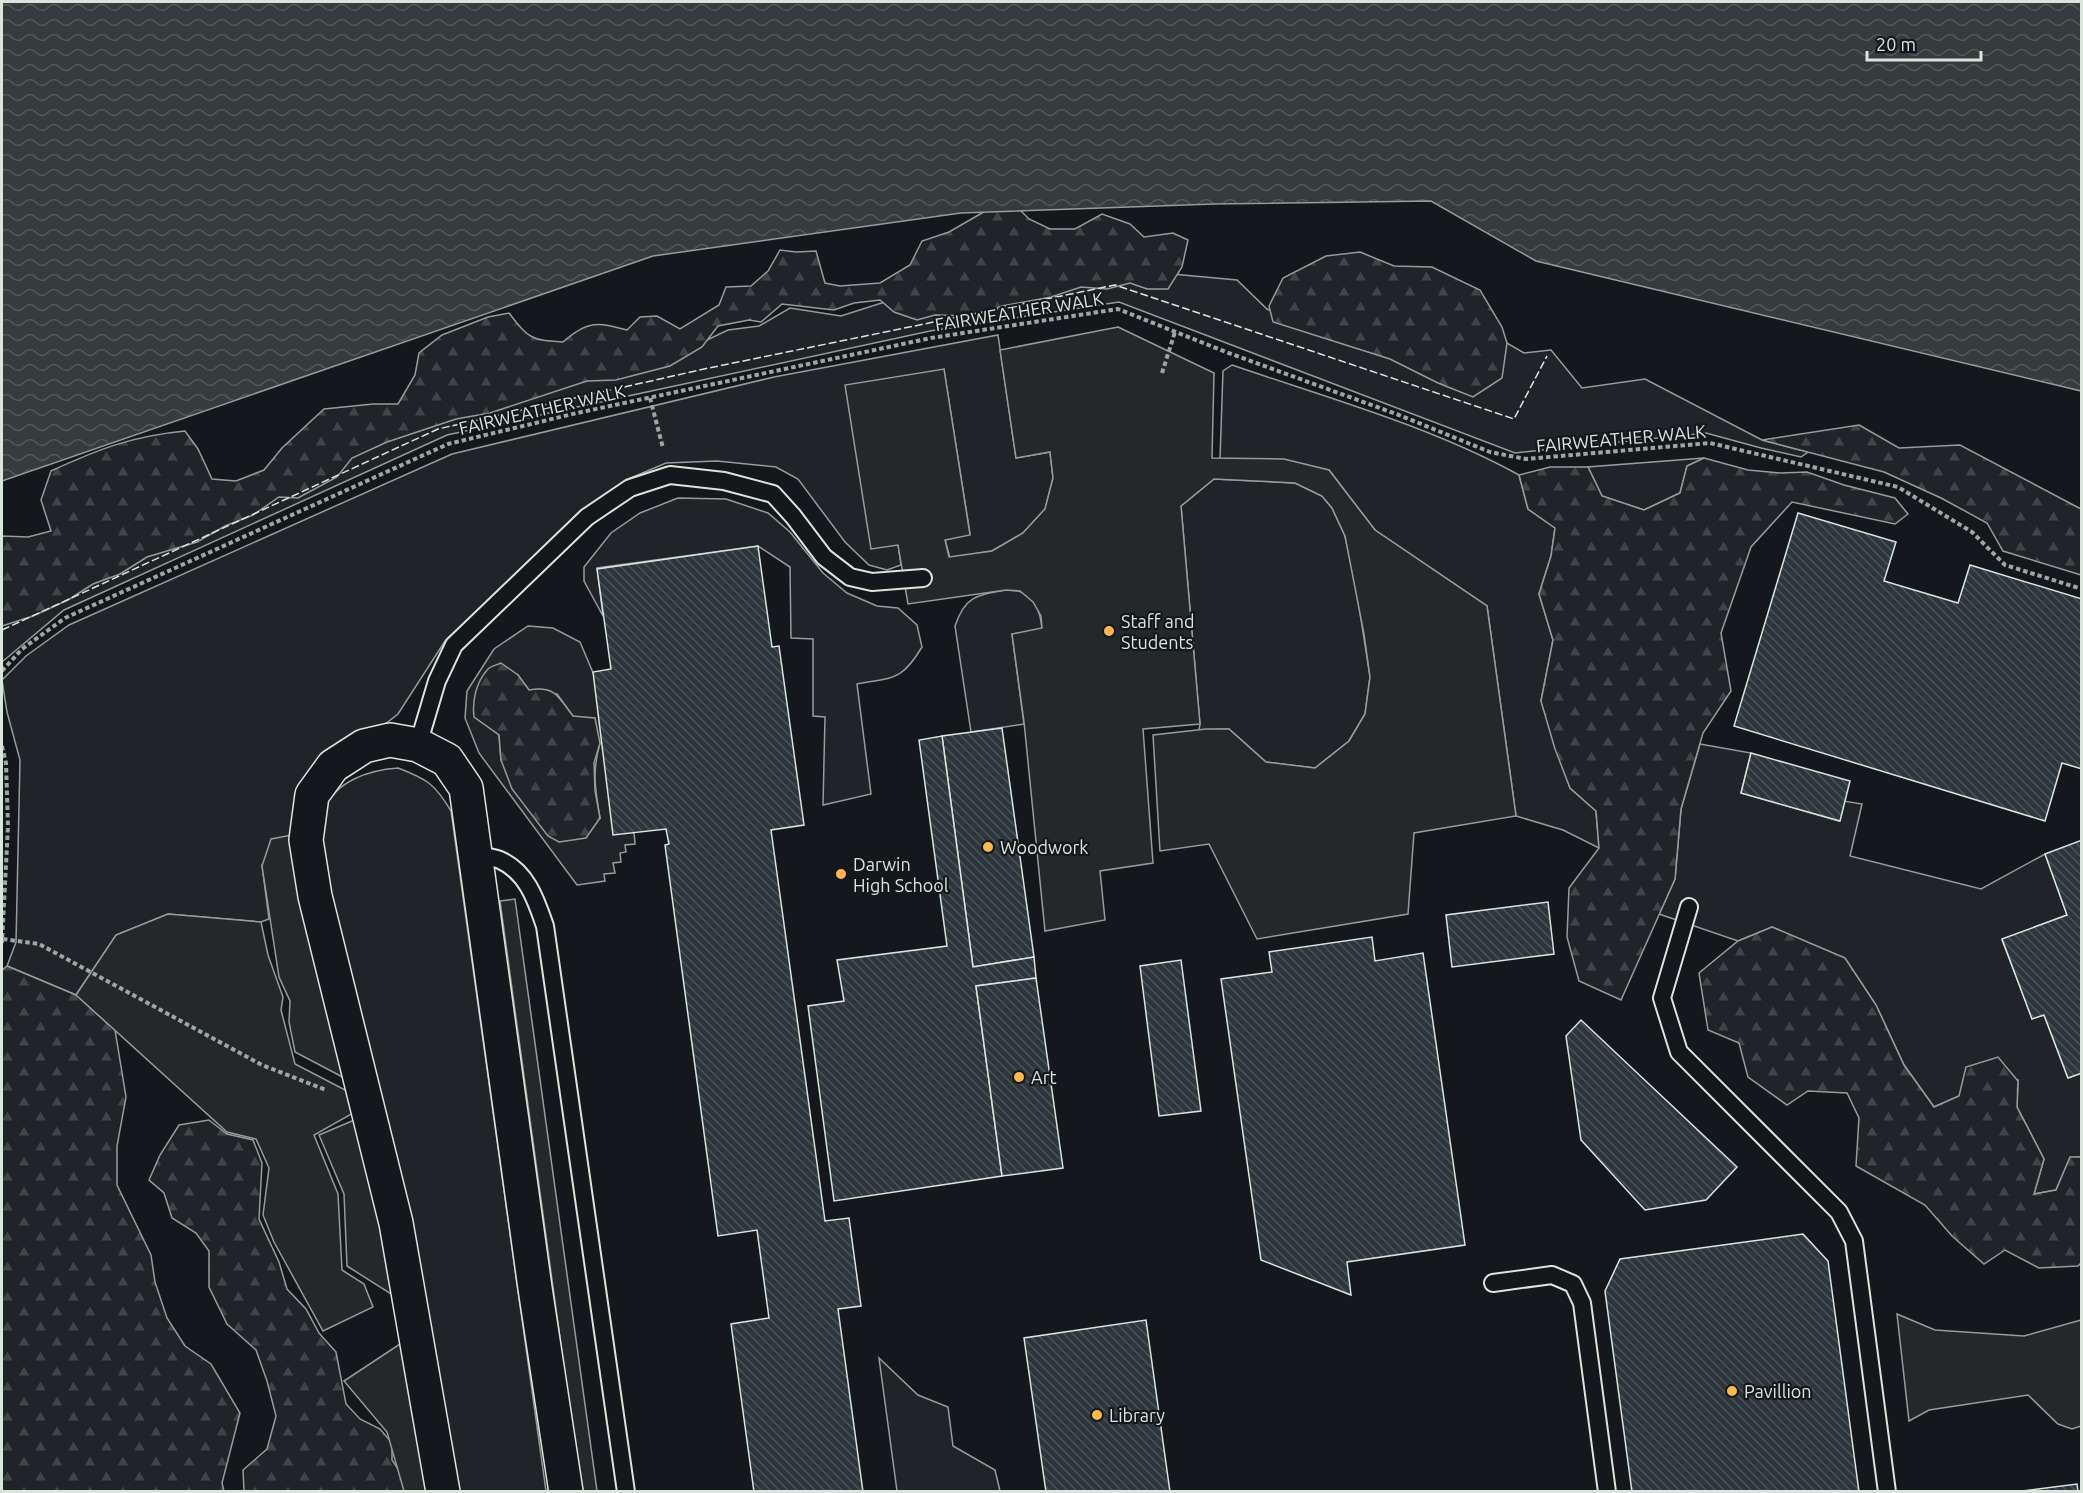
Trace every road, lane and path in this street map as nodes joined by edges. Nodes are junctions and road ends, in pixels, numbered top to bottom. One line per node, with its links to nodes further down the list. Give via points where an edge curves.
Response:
1 (1175, 332): 2 (path); 3 (path, FAIRWEATHER WALK, via 1118,309 932,338); 6 (path, FAIRWEATHER WALK, via 1490,452 1526,459 1710,443 1898,486 1972,532 2005,565)
2 (1162, 373)
3 (650, 398): 4 (path); 7 (path, FAIRWEATHER WALK, via 448,444 65,618 22,649)
4 (670, 475): 5 (lane, via 773,494 824,556 850,577 873,582); 8 (lane, via 630,488 587,517 454,645 437,681)
5 (923, 578)
6 (2082, 589)
7 (2, 671)
8 (418, 745): 10 (street, via 447,760 466,788); 13 (street, via 390,740 363,747 333,766 312,795 306,840 315,896)
9 (2, 746): 12 (path, via 8,826)
10 (477, 855): 16 (street); 17 (lane, via 500,860 516,870 528,884 545,926)
11 (1689, 907): 19 (lane, via 1662,999 1679,1052 1839,1212 1854,1241)
12 (2, 941): 13 (path, via 39,944 262,1065)
13 (366, 1104): 15 (street, via 396,1223)
14 (1493, 1283): 18 (lane, via 1552,1275 1573,1284 1582,1303)
15 (443, 1491)
16 (566, 1491)
17 (626, 1491)
18 (1607, 1491)
19 (1887, 1491)

